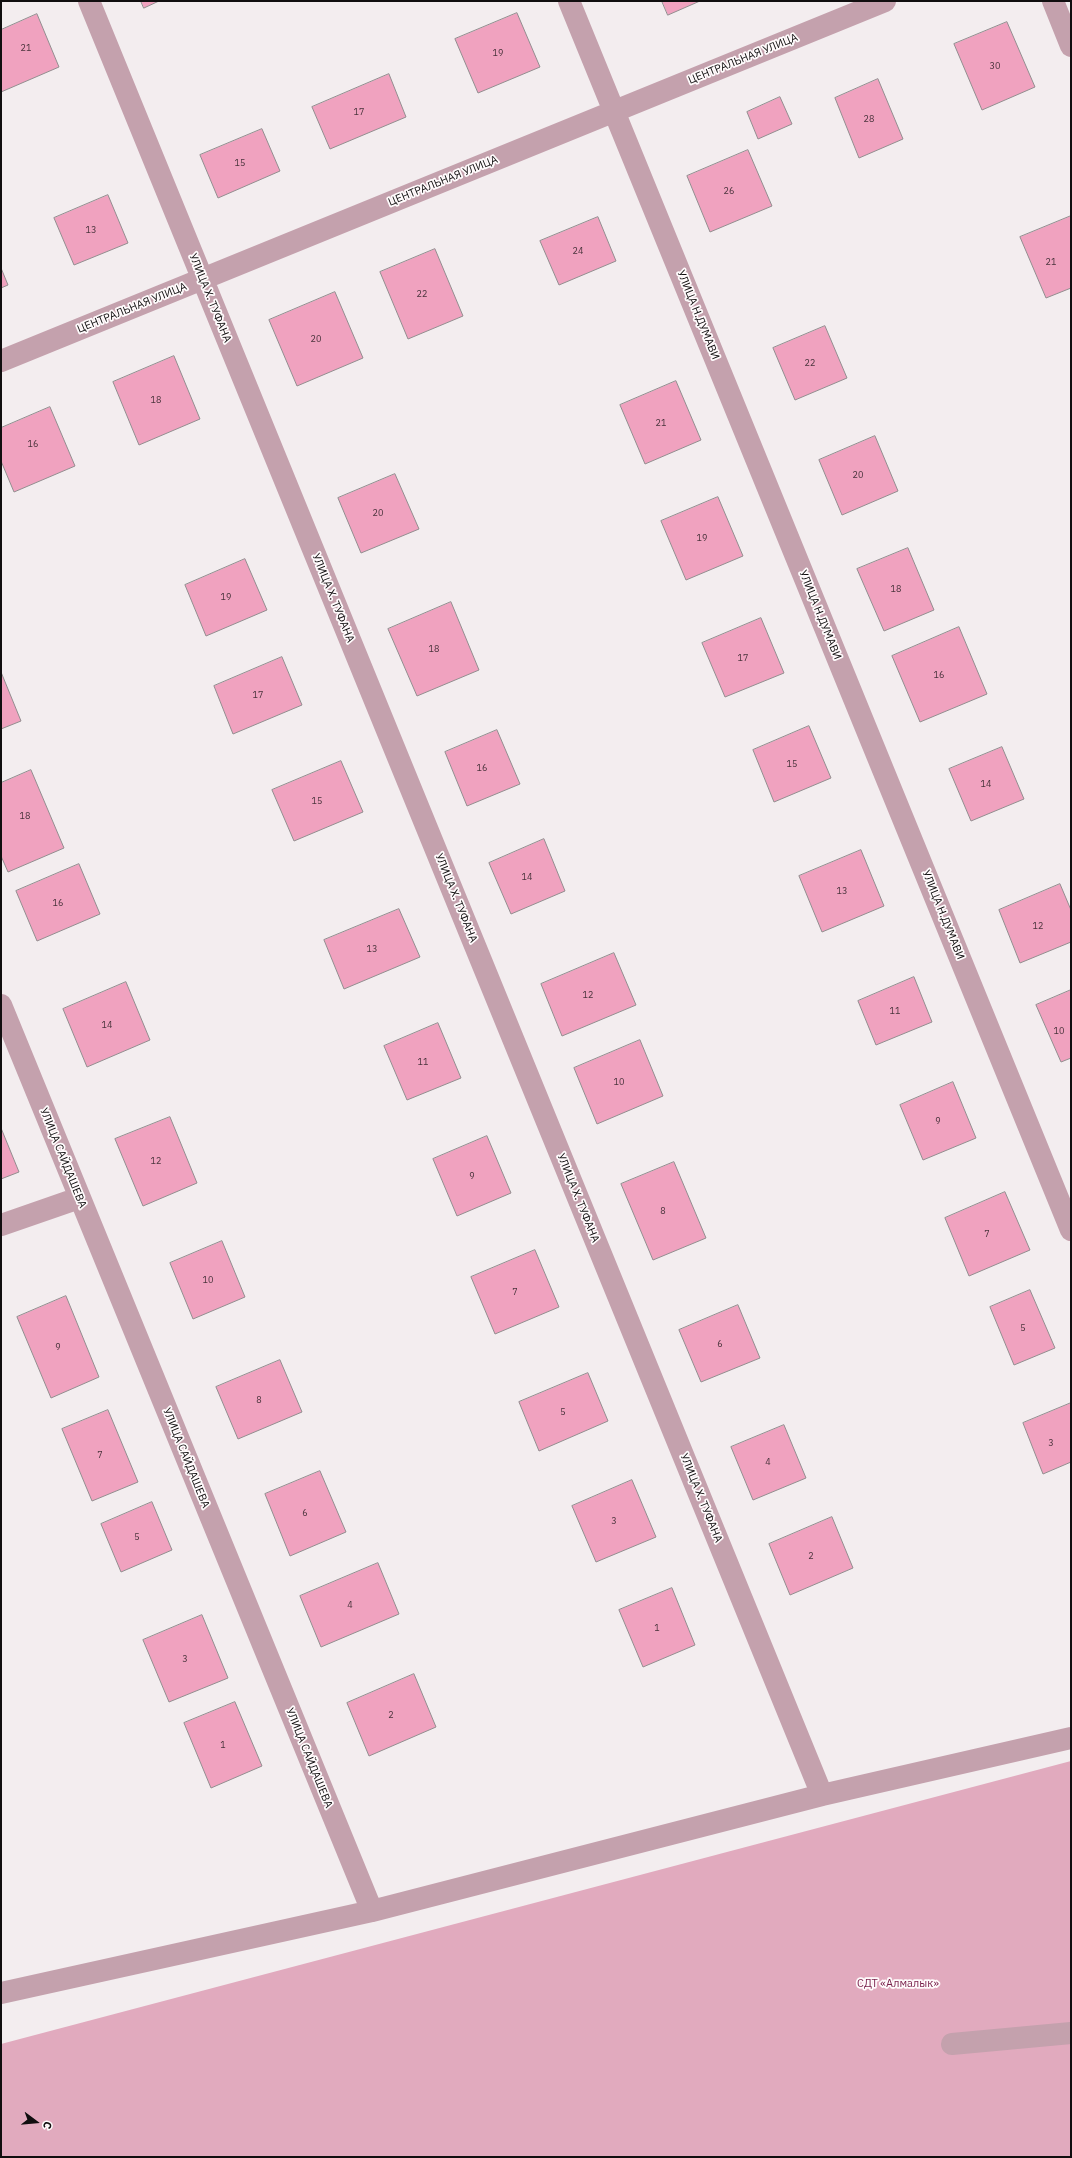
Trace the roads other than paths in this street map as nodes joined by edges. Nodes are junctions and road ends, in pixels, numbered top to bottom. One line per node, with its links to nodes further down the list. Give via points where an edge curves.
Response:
1 (89, 1): 7 (street, УЛИЦА Х. ТУФАНА)
2 (569, 1): 6 (street, УЛИЦА Н.ДУМАВИ)
3 (885, 1): 6 (street, ЦЕНТРАЛЬНАЯ УЛИЦА)
4 (1053, 1): 5 (street)
5 (1071, 46)
6 (614, 111): 7 (street, ЦЕНТРАЛЬНАЯ УЛИЦА); 12 (street, УЛИЦА Н.ДУМАВИ)
7 (203, 279): 8 (street, ЦЕНТРАЛЬНАЯ УЛИЦА); 14 (street, УЛИЦА Х. ТУФАНА)
8 (1, 361)
9 (1, 1005): 10 (street, УЛИЦА САЙДАШЕВА)
10 (80, 1198): 11 (street); 15 (street, УЛИЦА САЙДАШЕВА)
11 (1, 1225)
12 (1071, 1230)
13 (1071, 1738): 14 (street)
14 (822, 1795): 15 (street)
15 (372, 1911): 16 (street)
16 (1, 1993)
17 (1071, 2033): 18 (street)
18 (952, 2044)

